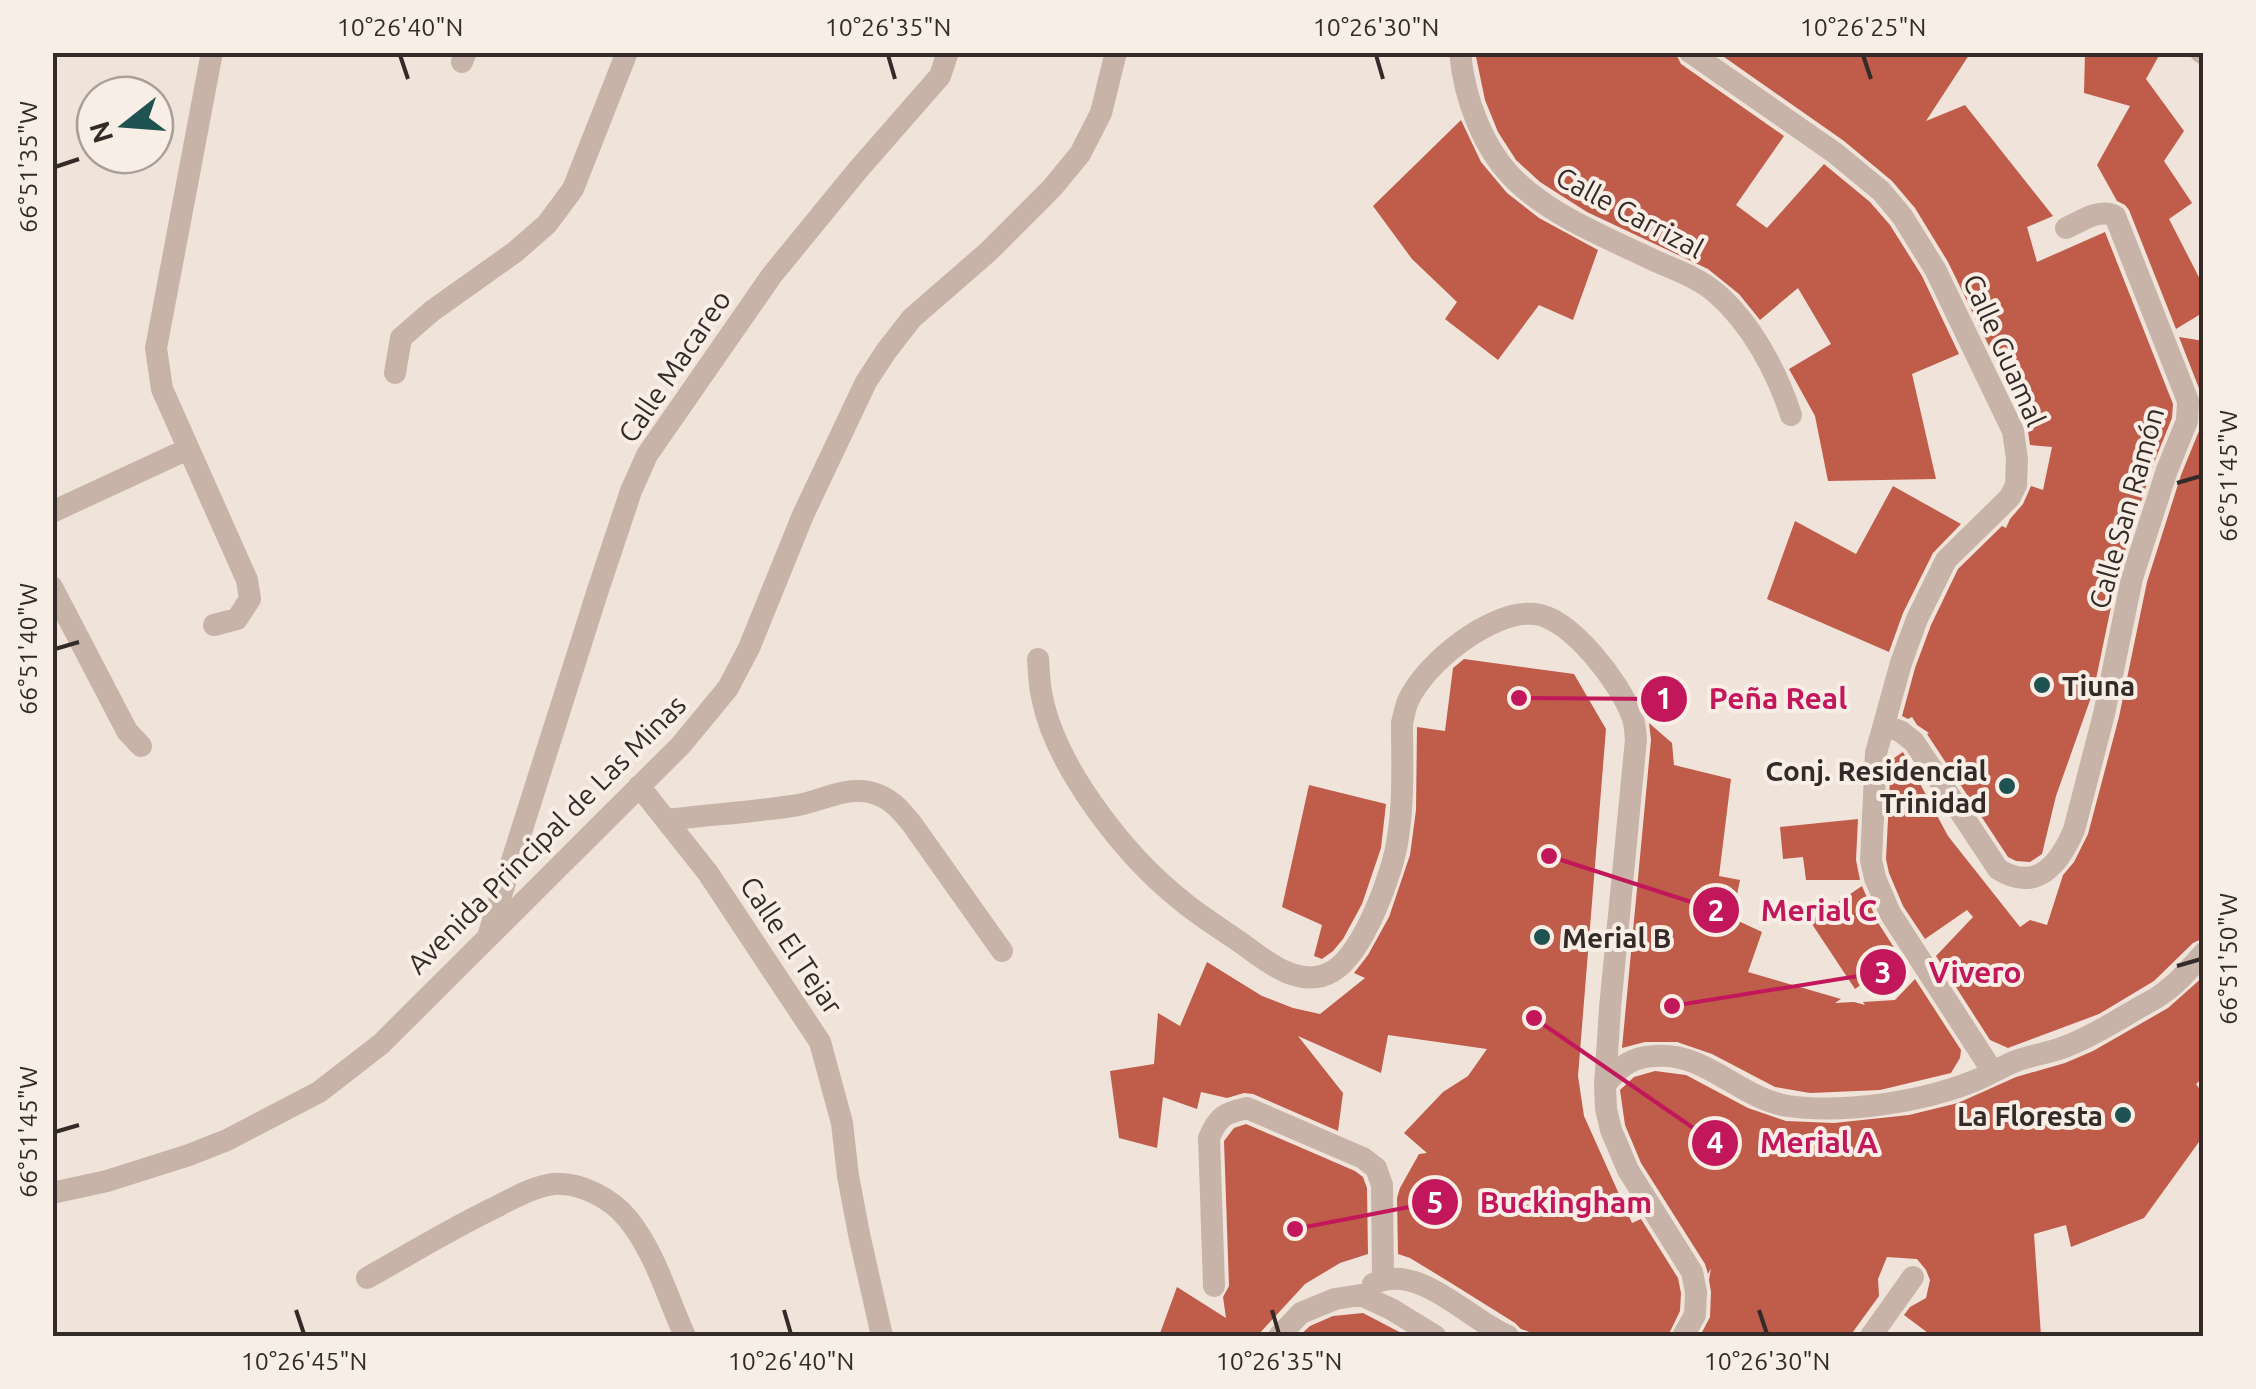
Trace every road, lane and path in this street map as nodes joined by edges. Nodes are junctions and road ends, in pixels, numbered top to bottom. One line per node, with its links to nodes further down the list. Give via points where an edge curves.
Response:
1 (212, 52): 10 (street, via 156,348 162,389)
2 (627, 52): 8 (street, via 573,189 515,252 401,338)
3 (948, 52): 19 (street, Calle Macareo, via 940,76 772,275 647,456)
4 (1116, 52): 17 (street, Avenida Principal de Las Minas, via 1101,113 1080,154 988,252 912,318 866,382 728,688)
5 (1460, 52): 9 (street, Calle Carrizal, via 1472,111 1514,180 1564,214 1715,292 1760,349)
6 (1690, 52): 15 (street, Calle Guamal, via 1881,191 1936,269 2013,431 2016,485 1936,578)
7 (2066, 228): 15 (street, Calle San Ramón, via 2099,213 2115,216 2188,401 2132,578 2068,845 2040,875 2011,877 1998,869 1914,742)
8 (395, 373)
9 (1791, 415)
10 (188, 449): 11 (street); 13 (street, via 250,599 237,619)
11 (52, 512)
12 (52, 587): 16 (street)
13 (214, 625)
14 (1038, 659): 23 (street, via 1042,697 1072,770 1132,854 1178,899 1264,960 1308,978 1345,963 1378,901 1398,839 1402,723 1414,689 1480,628 1535,614 1569,629 1625,701 1636,739)
15 (1884, 726): 22 (street, Calle Guamal, via 1876,752 1875,878 1890,913)
16 (141, 746)
17 (639, 786): 18 (street, Calle El Tejar); 19 (street, Avenida Principal de Las Minas)
18 (666, 820): 20 (street, via 796,806 847,790 884,796 912,824); 31 (street, Calle El Tejar, via 820,1042)
19 (488, 936): 24 (street, Avenida Principal de Las Minas, via 381,1044 319,1092 202,1150)
20 (1002, 950)
21 (2204, 953): 22 (street, via 2167,991 2108,1026)
22 (1993, 1072): 23 (street, via 1871,1106 1786,1106 1671,1056 1628,1060)
23 (1605, 1085): 35 (street, via 1610,1130 1623,1159 1692,1272 1695,1314)
24 (52, 1193)
25 (1913, 1277): 36 (street)
26 (367, 1278): 30 (street, via 528,1191 578,1187 627,1218 660,1272)
27 (1383, 1278): 28 (street, via 1376,1168 1248,1108 1227,1112 1209,1138); 29 (street); 34 (street, via 1439,1293)
28 (1214, 1286)
29 (1362, 1295): 32 (street, via 1301,1313); 33 (street)
30 (685, 1336)
31 (882, 1336)
32 (1280, 1336)
33 (1436, 1336)
34 (1508, 1336)
35 (1683, 1336)
36 (1871, 1336)

